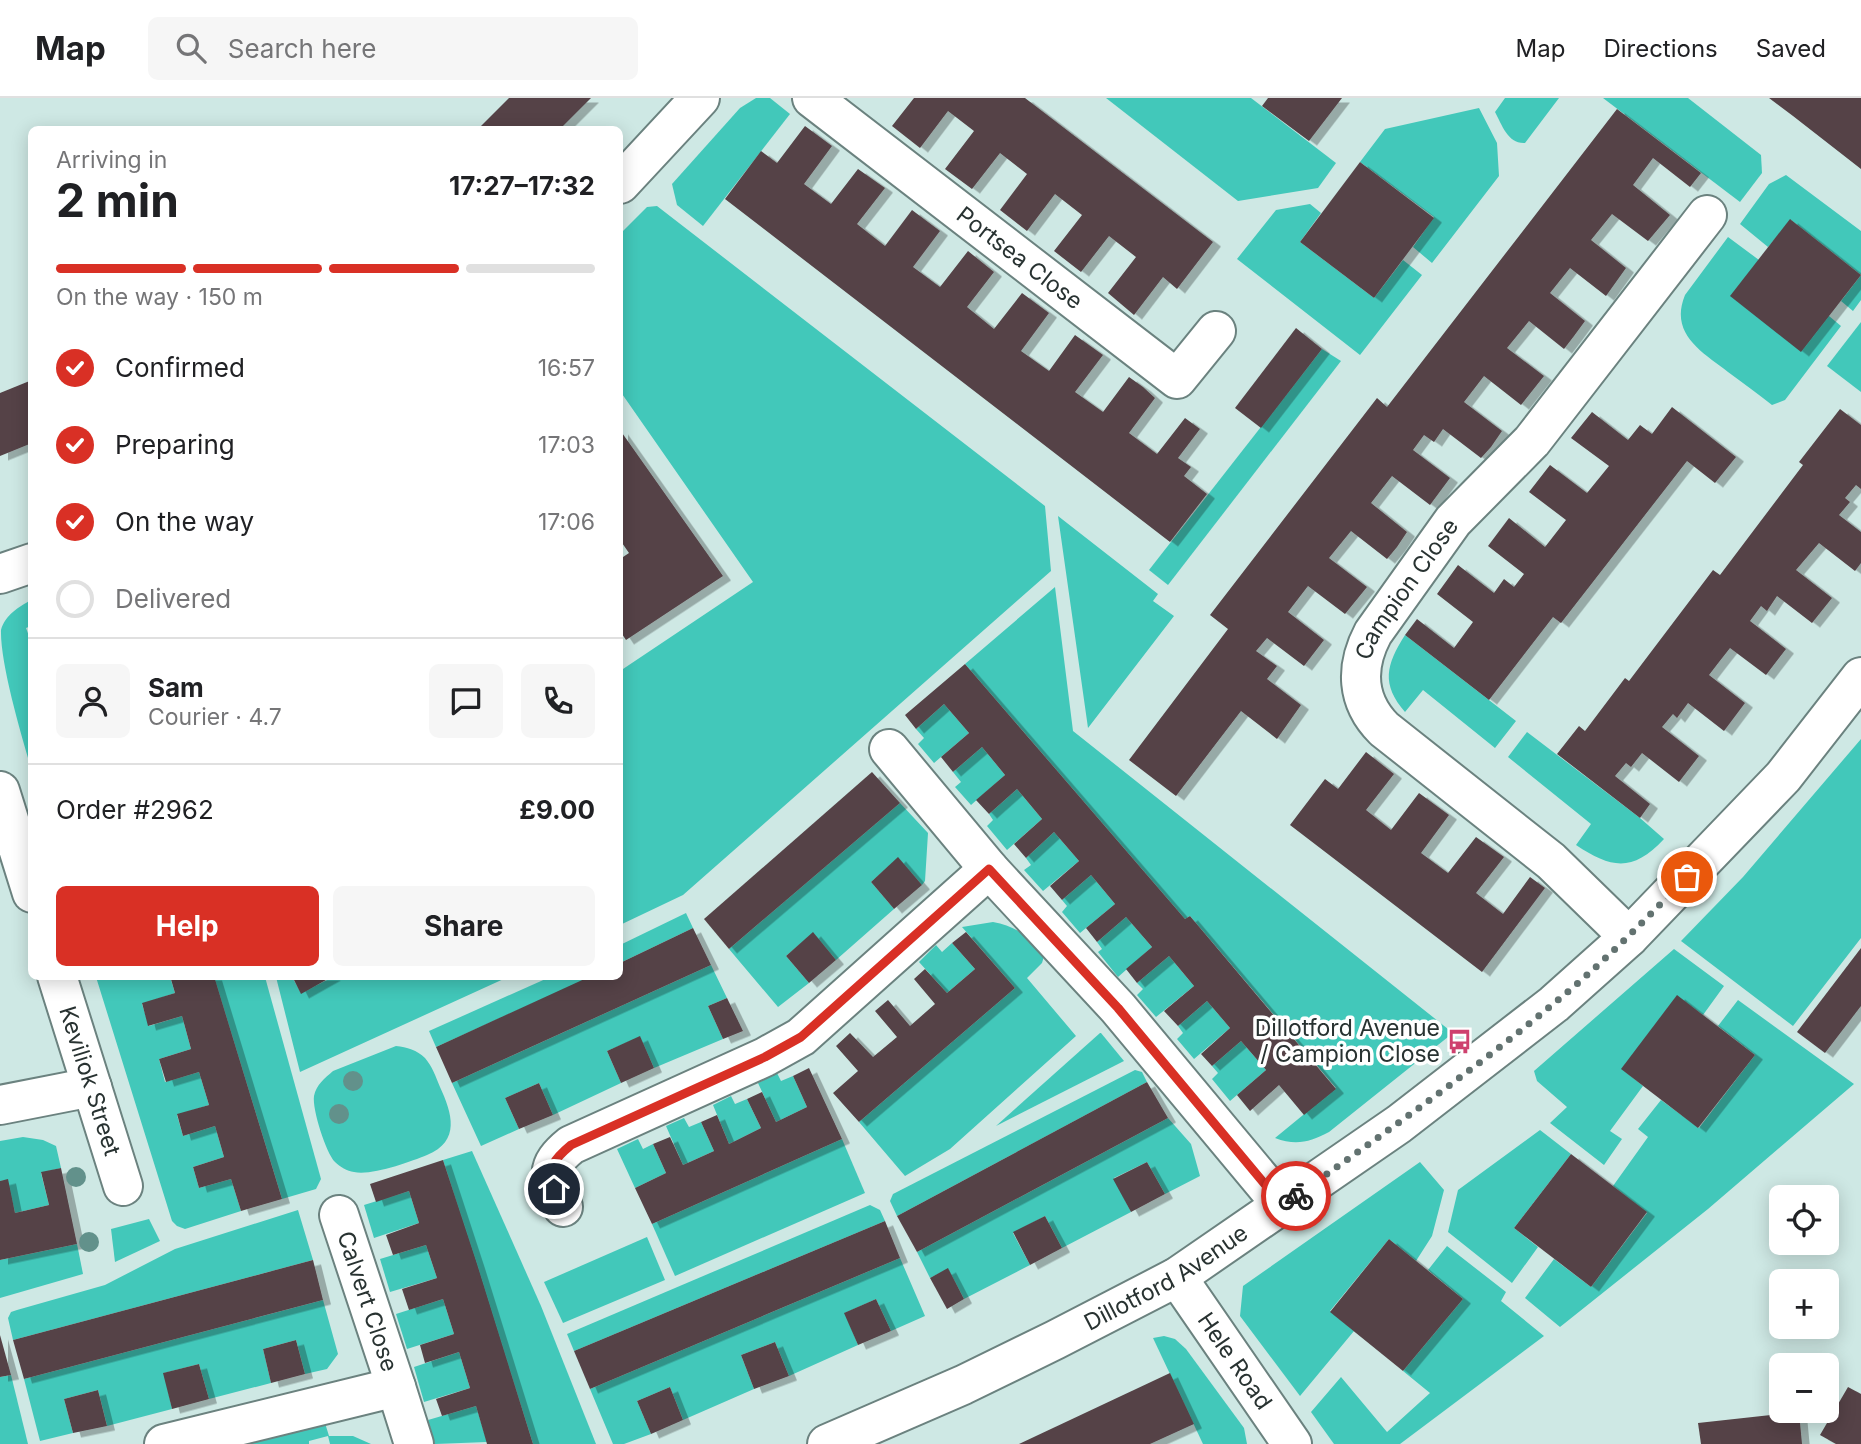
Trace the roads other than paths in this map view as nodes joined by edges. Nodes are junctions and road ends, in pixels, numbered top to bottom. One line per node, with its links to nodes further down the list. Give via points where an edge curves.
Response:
1 (701, 98): 3 (street)
2 (813, 98): 5 (street, Portsea Close, via 1177,379)
3 (623, 181)
4 (1707, 215): 13 (street, Campion Close, via 1532,442 1453,521 1373,633 1361,673 1365,703 1384,729 1551,861)
5 (1216, 331)
6 (28, 564): 7 (street)
7 (0, 574)
8 (1861, 677): 13 (street, Dillotford Avenue, via 1783,776)
9 (889, 749): 11 (street)
10 (0, 791): 12 (street)
11 (989, 869): 18 (street, via 1118,1008); 19 (street, via 801,1037 571,1145 555,1158 551,1174)
12 (28, 880)
13 (1629, 937): 18 (street, Dillotford Avenue, via 1491,1053)
14 (58, 980): 15 (street, Keviliok Street)
15 (92, 1087): 16 (street); 17 (street, Keviliok Street)
16 (0, 1105)
17 (123, 1186)
18 (1283, 1206): 21 (street, Dillotford Avenue)
19 (563, 1207)
20 (339, 1215): 22 (street, Calvert Close)
21 (1177, 1277): 25 (street, Dillotford Avenue, via 963,1385); 26 (street, Hele Road)
22 (396, 1387): 23 (street, Calvert Close); 24 (street, Calvert Close)
23 (164, 1444)
24 (414, 1444)
25 (827, 1444)
26 (1292, 1444)

